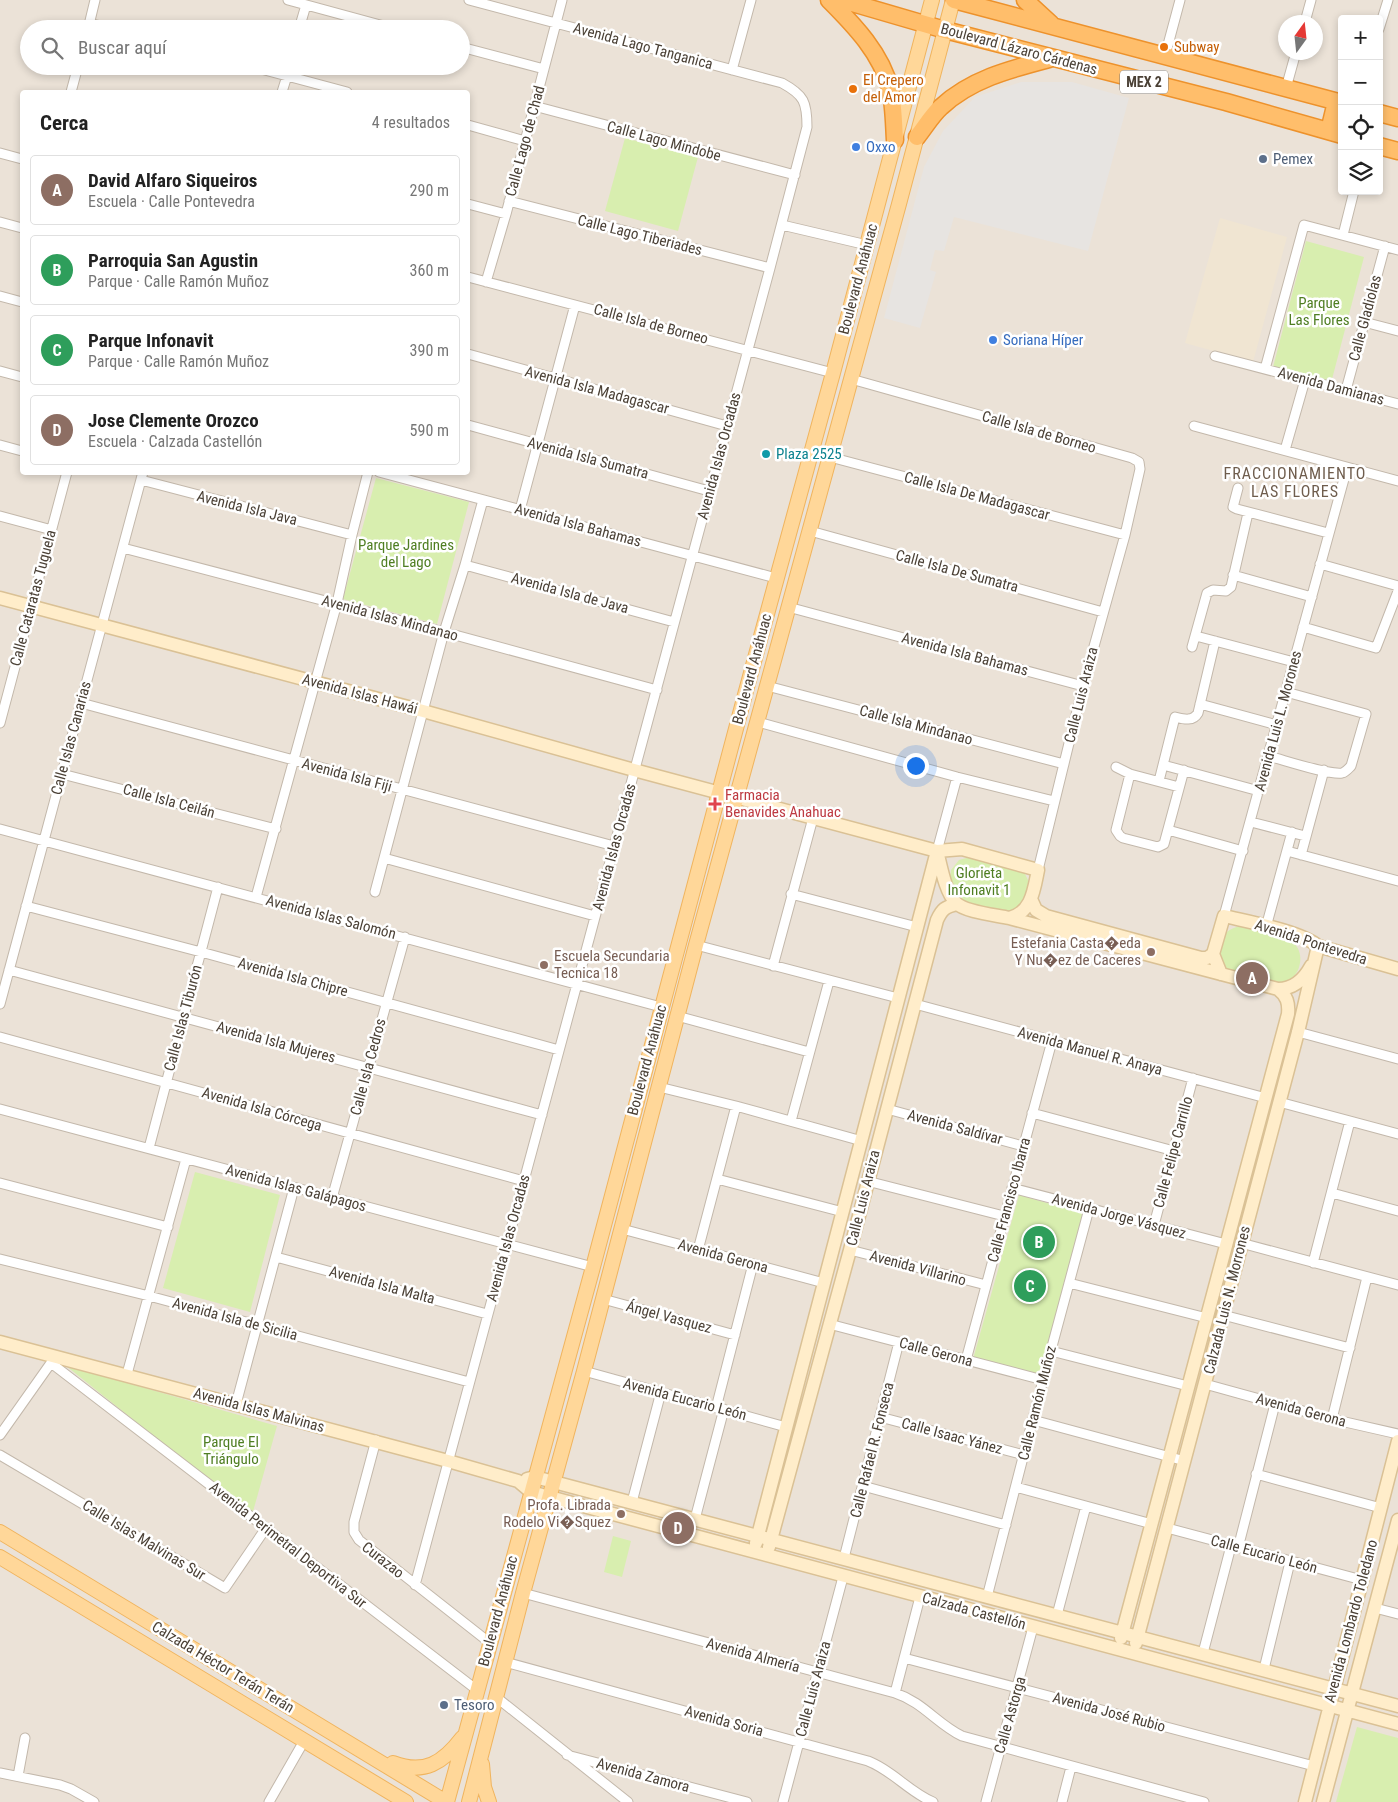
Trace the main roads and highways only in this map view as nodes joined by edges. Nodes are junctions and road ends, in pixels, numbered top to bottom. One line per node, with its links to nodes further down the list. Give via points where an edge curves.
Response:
1 (830, 0): 16 (highway, via 856,28 885,75 891,90)
2 (842, 0): 6 (highway, Boulevard Lázaro Cárdenas / MEX 2)
3 (932, 0): 6 (main road, Boulevard Anáhuac)
4 (953, 0): 7 (highway, Boulevard Lázaro Cárdenas / MEX 2); 8 (main road, Boulevard Anáhuac)
5 (1025, 0): 7 (highway)
6 (925, 24): 8 (highway, Boulevard Lázaro Cárdenas / MEX 2); 16 (main road, Boulevard Anáhuac)
7 (1052, 26): 10 (highway, Boulevard Lázaro Cárdenas / MEX 2)
8 (945, 30): 9 (highway, Boulevard Lázaro Cárdenas / MEX 2); 15 (main road, Boulevard Anáhuac)
9 (1051, 58): 14 (highway, Boulevard Lázaro Cárdenas / MEX 2); 15 (highway, via 1004,71 971,85 941,107)
10 (1338, 103)
11 (1339, 105): 14 (highway)
12 (1383, 114): 13 (highway)
13 (1398, 118)
14 (1335, 133)
15 (917, 137): 22 (main road, Boulevard Anáhuac, via 696,945)
16 (895, 140): 21 (main road, Boulevard Anáhuac)
17 (1383, 147): 18 (highway)
18 (1398, 151)
19 (0, 1532): 23 (main road, Calzada Héctor Terán Terán)
20 (0, 1557): 24 (main road, Calzada Héctor Terán Terán)
21 (465, 1734): 23 (main road, via 446,1755 419,1768 404,1768); 27 (main road, Boulevard Anáhuac)
22 (482, 1753): 28 (main road, Boulevard Anáhuac); 29 (main road, via 484,1787)
23 (368, 1754): 27 (main road, Calzada Héctor Terán Terán)
24 (379, 1786): 25 (main road); 26 (main road, Calzada Héctor Terán Terán)
25 (395, 1802)
26 (406, 1802)
27 (447, 1802)
28 (469, 1802)
29 (489, 1802)

